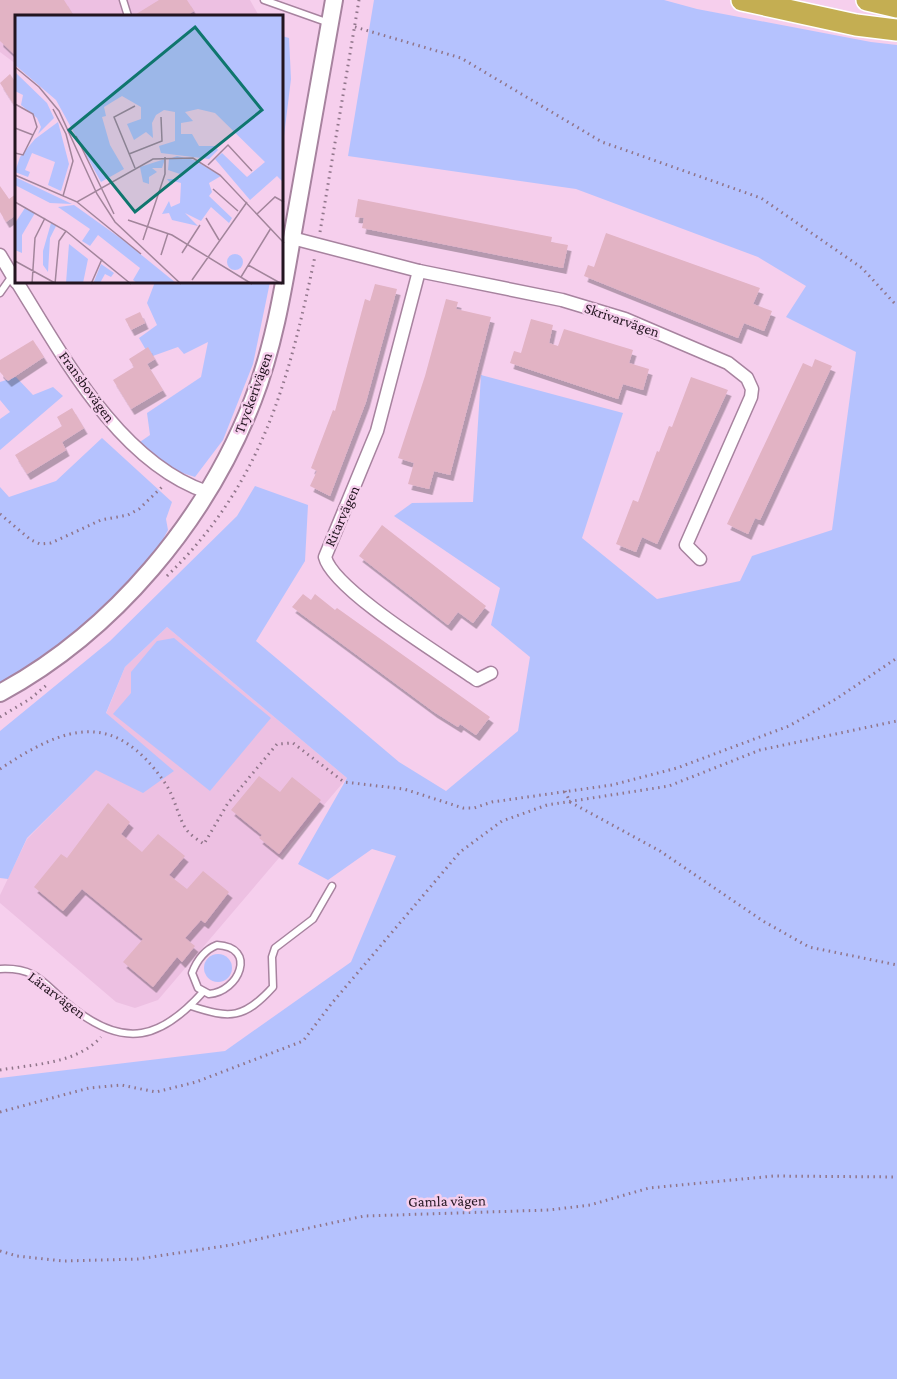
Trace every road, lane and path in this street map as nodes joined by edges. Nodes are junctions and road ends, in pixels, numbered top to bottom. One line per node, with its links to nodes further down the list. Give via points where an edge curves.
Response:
1 (123, 0): 7 (lane)
2 (264, 0): 8 (lane)
3 (334, 0): 8 (street, Tryckerivägen)
4 (742, 0): 10 (highway)
5 (867, 0): 6 (highway)
6 (897, 8)
7 (128, 15)
8 (330, 23): 11 (street, Tryckerivägen)
9 (355, 27): 19 (path, via 461,58 602,142 761,198 862,268)
10 (897, 30)
11 (292, 238): 13 (street, Skrivarvägen); 14 (street, Tryckerivägen)
12 (0, 255): 15 (street, Fransbovägen)
13 (420, 271): 23 (street, Skrivarvägen, via 593,309 721,359 747,378 752,389 750,403 686,545); 25 (street, Ritarvägen, via 377,431 325,557 336,576 397,625 477,680)
14 (284, 277)
15 (15, 280): 18 (lane)
16 (18, 284): 20 (street, Fransbovägen, via 92,400 125,436)
17 (282, 284): 21 (street, Tryckerivägen, via 268,354 253,400)
18 (0, 293)
19 (897, 306)
20 (174, 475): 21 (street, Fransbovägen); 22 (path, via 139,509 128,515 101,519 51,543 31,540)
21 (207, 492): 26 (street, Tryckerivägen, via 153,566 119,603 49,663)
22 (0, 514)
23 (700, 559)
24 (897, 658): 29 (path, via 789,726 643,779)
25 (491, 673)
26 (0, 693)
27 (897, 721): 30 (path, via 759,750 669,786)
28 (0, 769): 29 (path, via 30,749 90,729 126,741 166,784 187,831 204,844 228,803 277,744 293,743 344,782 404,789 463,808)
29 (566, 792): 30 (path)
30 (570, 802): 32 (path, via 660,851 763,921 810,947); 38 (path, via 547,805 502,821 460,852 303,1041 196,1082 156,1092 120,1085 89,1088)
31 (332, 886): 35 (lane, via 313,919 275,948 273,987 256,1006 236,1014 218,1015)
32 (897, 965)
33 (0, 969): 36 (lane, Lärarvägen, via 30,972 73,1008)
34 (203, 992): 34 (lane, via 225,990 238,975 240,959 231,949 217,945 208,948 195,964 194,980); 35 (lane, Lärarvägen)
35 (191, 1005): 36 (lane, Lärarvägen, via 156,1030 130,1034)
36 (108, 1030): 37 (path, via 93,1046 78,1054)
37 (0, 1070)
38 (0, 1112)
39 (897, 1177): 40 (path, Gamla vägen, via 774,1176 649,1188 590,1205 549,1210 364,1216 231,1245 138,1259 63,1261)
40 (0, 1251)

